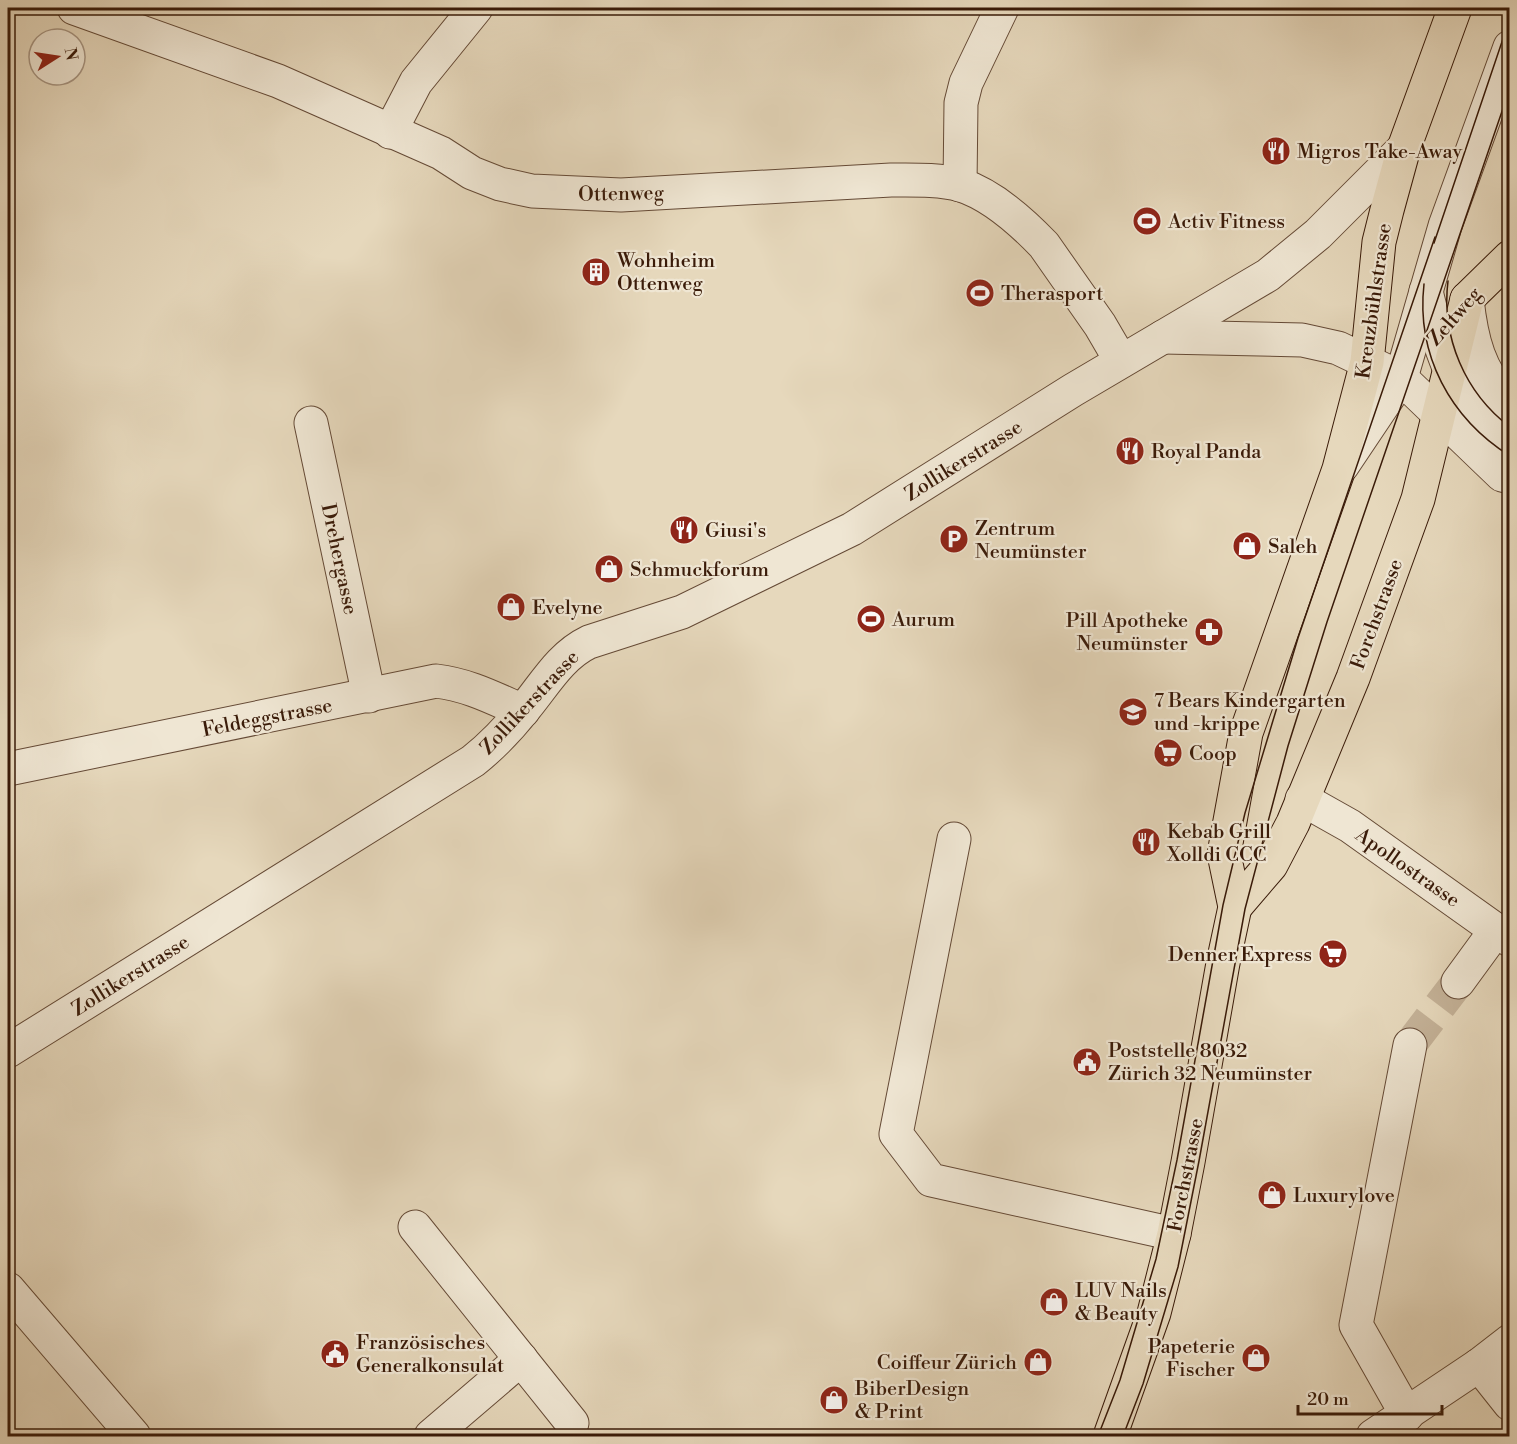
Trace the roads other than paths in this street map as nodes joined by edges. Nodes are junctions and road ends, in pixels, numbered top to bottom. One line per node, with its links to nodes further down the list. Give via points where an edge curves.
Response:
1 (74, 8): 6 (street, Ottenweg, via 278,81)
2 (476, 8): 6 (street, via 416,82)
3 (1002, 8): 8 (street, via 966,83 961,104)
4 (1455, 8): 7 (main road, Kreuzbühlstrasse)
5 (1509, 47): 10 (street, Kreuzbühlstrasse)
6 (390, 132): 8 (street, Ottenweg, via 441,153 472,173 532,191 621,195 891,180)
7 (1404, 148): 13 (street, Zollikerstrasse, via 1318,234 1268,275); 15 (main road, Kreuzbühlstrasse, via 1379,242)
8 (960, 185): 14 (street, Ottenweg, via 997,204 1039,239)
9 (1509, 257): 11 (main road, Zeltweg)
10 (1426, 290): 12 (street); 17 (street, Kreuzbühlstrasse)
11 (1467, 299): 12 (street, Zeltweg); 16 (main road, Forchstrasse); 18 (street, via 1479,358 1490,380)
12 (1437, 335): 16 (street); 17 (street, Zeltweg)
13 (1163, 337): 14 (street, Zollikerstrasse); 15 (street, via 1302,340 1338,348)
14 (1121, 361): 25 (street, Zollikerstrasse, via 852,529 682,612 577,648 567,655)
15 (1367, 362): 17 (street); 22 (main road, Kreuzbühlstrasse)
16 (1450, 369): 19 (main road, Forchstrasse); 21 (street, via 1469,405)
17 (1401, 378): 19 (street); 22 (street, Kreuzbühlstrasse)
18 (1509, 403)
19 (1440, 415): 23 (street, via 1502,475); 27 (main road, Forchstrasse, via 1407,532 1353,678)
20 (311, 423): 24 (street, Drehergasse)
21 (1509, 443)
22 (1340, 469): 29 (main road, Forchstrasse, via 1246,733 1224,854)
23 (1509, 477)
24 (369, 696): 25 (street, Feldeggstrasse, via 436,681 478,690); 26 (street, Feldeggstrasse)
25 (523, 711): 33 (street, Zollikerstrasse, via 473,761)
26 (8, 770)
27 (1302, 799): 29 (main road, Forchstrasse, via 1271,865); 30 (street, Apollostrasse, via 1350,826)
28 (954, 839): 35 (street, via 896,1134 931,1180)
29 (1235, 907): 35 (main road, Forchstrasse)
30 (1503, 935): 31 (street)
31 (1458, 981)
32 (1410, 1046): 41 (street, via 1356,1325)
33 (8, 1052)
34 (415, 1227): 38 (street)
35 (1174, 1234): 45 (main road, Forchstrasse, via 1154,1313)
36 (8, 1289): 43 (street)
37 (1509, 1341): 39 (street)
38 (521, 1359): 42 (street); 44 (street)
39 (1479, 1365): 40 (street); 41 (street)
40 (1509, 1404)
41 (1407, 1415): 46 (street)
42 (572, 1423)
43 (134, 1437)
44 (431, 1437)
45 (1110, 1437)
46 (1373, 1437)

